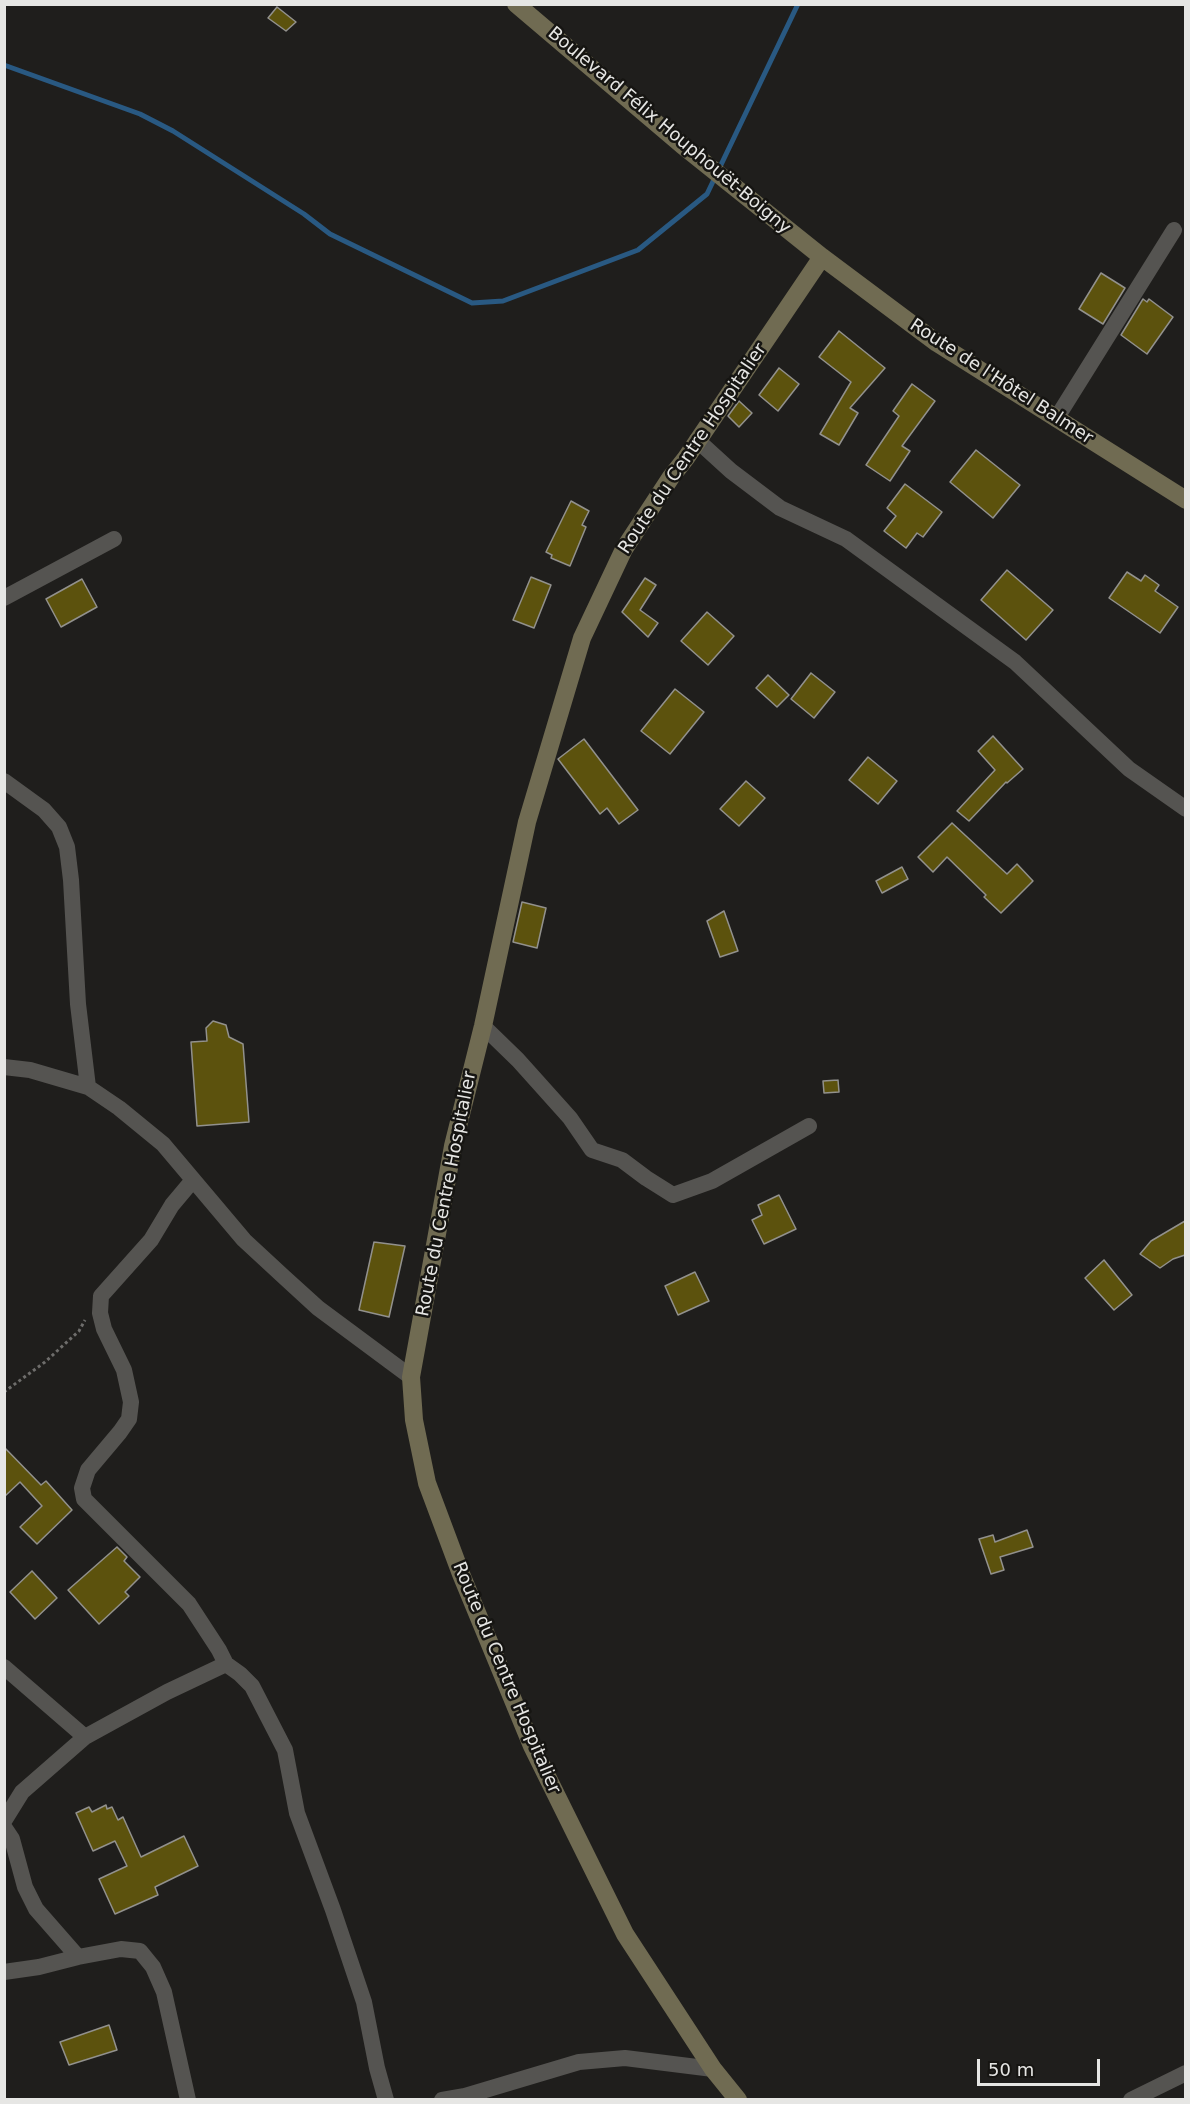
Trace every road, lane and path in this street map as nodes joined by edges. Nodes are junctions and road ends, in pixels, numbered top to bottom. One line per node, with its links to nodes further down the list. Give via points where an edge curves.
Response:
1 (516, 4): 3 (street, Boulevard Félix Houphouët-Boigny)
2 (1174, 230): 4 (street)
3 (822, 257): 4 (street, Route de l'Hôtel Balmer, via 937,343); 5 (street, Route du Centre Hospitalier)
4 (1056, 419): 6 (street, Route de l'Hôtel Balmer)
5 (697, 440): 10 (street, via 780,508 846,539 1015,662 1129,769); 11 (street, Route du Centre Hospitalier, via 624,549 582,638 527,822)
6 (1185, 500)
7 (114, 539): 8 (street)
8 (4, 598)
9 (4, 781): 13 (street, via 44,810 67,847)
10 (1185, 809)
11 (483, 1026): 14 (street, via 570,1118 592,1150 622,1160 673,1195 712,1181); 17 (street, Route du Centre Hospitalier, via 453,1146)
12 (4, 1067): 13 (street, via 30,1070)
13 (88, 1087): 15 (street, via 162,1144)
14 (809, 1126)
15 (193, 1180): 16 (street, via 151,1240); 17 (street, via 244,1240 318,1308)
16 (101, 1296): 18 (path, via 79,1331); 19 (street, via 102,1321 124,1370 131,1402 129,1419 88,1470 82,1488 84,1499 189,1604)
17 (411, 1377): 26 (street, Route du Centre Hospitalier, via 414,1420 427,1483 532,1746 625,1934)
18 (4, 1392)
19 (226, 1664): 21 (street); 28 (street, via 252,1686 285,1750 297,1813 364,2002)
20 (4, 1667): 21 (street)
21 (85, 1737): 22 (street, via 22,1792)
22 (4, 1821)
23 (4, 1827): 24 (street, via 12,1839 25,1887 36,1909)
24 (78, 1957): 25 (street); 29 (street, via 122,1949 140,1951 153,1967 164,1992)
25 (4, 1972)
26 (713, 2069): 31 (street, via 625,2058 579,2062); 32 (street, Route du Centre Hospitalier)
27 (1185, 2073): 33 (street)
28 (386, 2099): 30 (street)
29 (188, 2100)
30 (401, 2100)
31 (442, 2100)
32 (738, 2100)
33 (1131, 2100)

